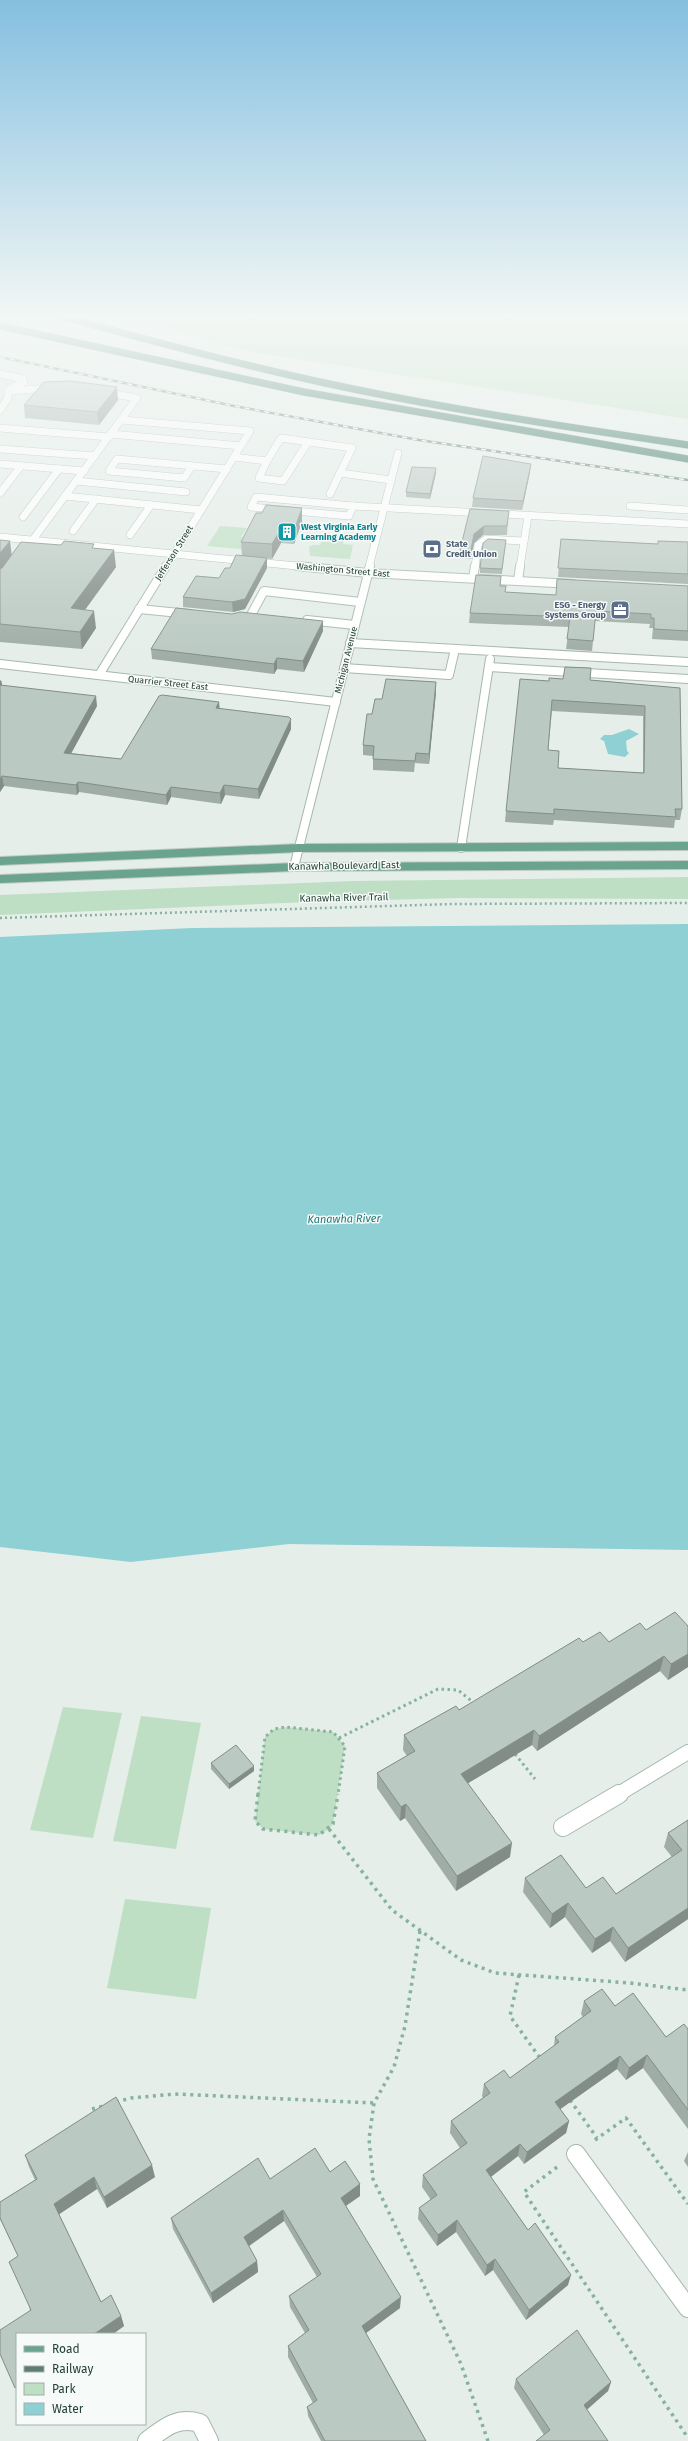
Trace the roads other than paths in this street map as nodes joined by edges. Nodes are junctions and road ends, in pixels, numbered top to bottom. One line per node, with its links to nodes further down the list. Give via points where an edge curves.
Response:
1 (10, 431): 8 (street)
2 (43, 431): 7 (street)
3 (113, 431): 7 (street)
4 (249, 431): 11 (street, Jefferson Street)
5 (520, 431): 16 (highway)
6 (593, 431): 10 (highway)
7 (110, 435): 11 (street); 14 (street)
8 (4, 438)
9 (308, 442): 17 (street, via 281,438); 17 (street, via 283,481 259,478); 24 (street, via 352,448)
10 (688, 445)
11 (241, 446): 15 (street, Jefferson Street)
12 (0, 449): 14 (street)
13 (398, 453): 25 (street, Michigan Avenue)
14 (95, 456): 23 (street)
15 (234, 458): 17 (street); 22 (street, Jefferson Street)
16 (688, 459)
17 (267, 461)
18 (0, 464): 19 (street)
19 (21, 466): 21 (street); 29 (street)
20 (192, 466): 20 (street, via 117,459 109,472 184,478); 22 (street)
21 (59, 469): 23 (street); 41 (street)
22 (227, 469): 38 (street, Jefferson Street)
23 (84, 471): 26 (street)
24 (340, 473): 25 (street); 30 (street)
25 (391, 480): 37 (street, Michigan Avenue)
26 (76, 481): 27 (street); 31 (street)
27 (124, 486): 28 (street); 33 (street)
28 (186, 492)
29 (0, 493)
30 (330, 494)
31 (65, 496): 32 (street); 47 (street)
32 (96, 499): 33 (street); 44 (street)
33 (113, 501): 34 (street)
34 (151, 505): 38 (street); 45 (street)
35 (353, 506): 35 (street, via 256,497 251,507 349,516); 37 (street)
36 (630, 506): 39 (street)
37 (384, 509): 40 (street); 51 (street, Michigan Avenue)
38 (201, 510): 50 (street, Jefferson Street)
39 (688, 510)
40 (528, 516): 42 (street); 48 (street)
41 (23, 517)
42 (688, 524)
43 (0, 530): 47 (street)
44 (73, 530)
45 (130, 535)
46 (0, 536): 47 (street, Washington Street East)
47 (32, 540): 49 (street); 50 (street, Washington Street East)
48 (524, 541): 52 (street, via 486,539 481,542 478,545); 53 (street)
49 (22, 554)
50 (174, 554): 51 (street, Washington Street East); 56 (street, Jefferson Street)
51 (368, 573): 52 (street, Washington Street East); 55 (street, Michigan Avenue)
52 (473, 578): 53 (street, Washington Street East)
53 (518, 581): 54 (street, Washington Street East)
54 (580, 584)
55 (360, 602): 58 (street, via 264,591 255,614); 60 (street, Michigan Avenue)
56 (139, 610): 57 (street); 68 (street, Jefferson Street)
57 (197, 615)
58 (241, 617)
59 (295, 618): 60 (street)
60 (355, 625): 61 (street, Michigan Avenue)
61 (350, 643): 62 (street); 67 (street, Michigan Avenue)
62 (455, 649): 63 (street); 67 (street, via 449,675)
63 (491, 651): 64 (street); 66 (street)
64 (688, 662)
65 (0, 664): 68 (street, Quarrier Street East)
66 (488, 667): 69 (street); 73 (street)
67 (344, 668): 70 (street, Michigan Avenue)
68 (99, 675): 70 (street, Quarrier Street East)
69 (688, 679)
70 (336, 702): 72 (street, Michigan Avenue)
71 (688, 846): 73 (main road, Kanawha Boulevard East)
72 (299, 848): 73 (main road, Kanawha Boulevard East); 74 (main road, Kanawha Boulevard East); 76 (street, Michigan Avenue)
73 (461, 848)
74 (0, 861)
75 (688, 865): 76 (main road, Kanawha Boulevard East)
76 (294, 867): 77 (main road, Kanawha Boulevard East)
77 (0, 879)
78 (688, 1752): 79 (street)
79 (563, 1827)
80 (576, 2154): 81 (street)
81 (688, 2308)
82 (147, 2441): 83 (street, via 174,2421 187,2418 200,2423)
83 (209, 2441)

